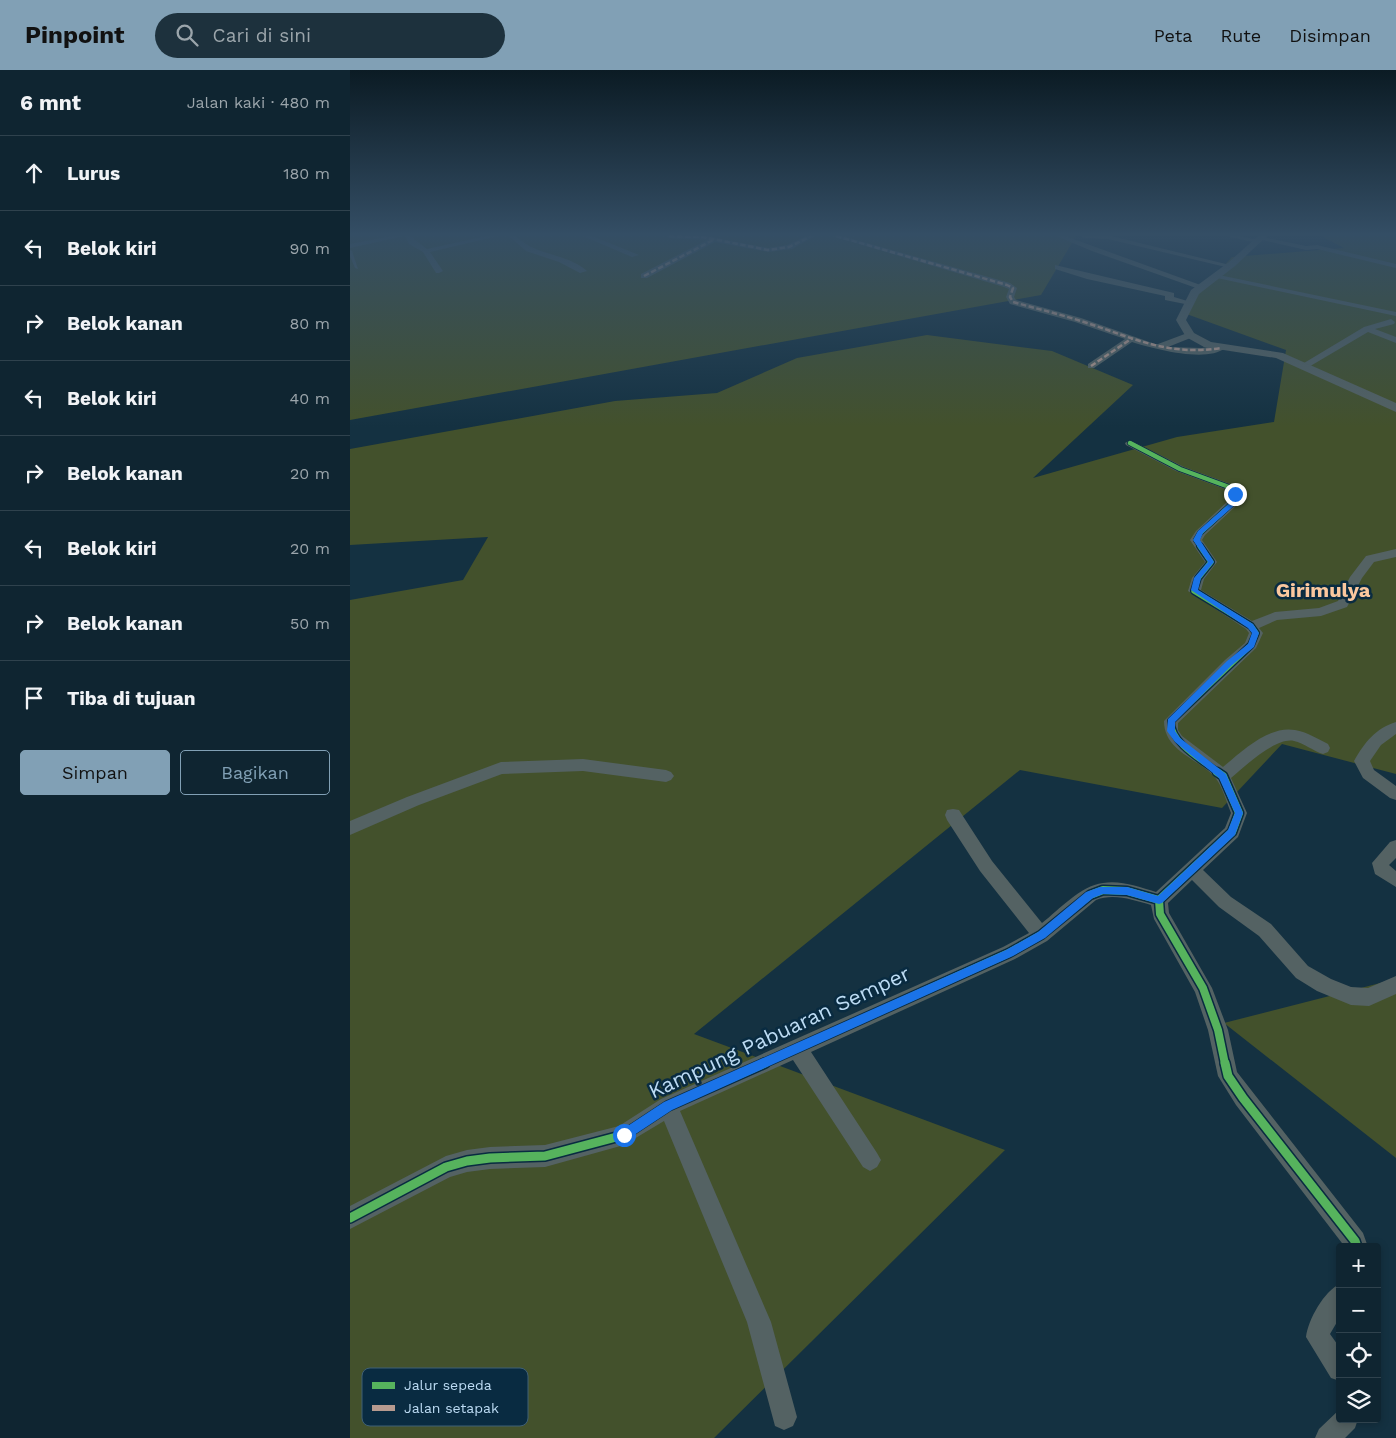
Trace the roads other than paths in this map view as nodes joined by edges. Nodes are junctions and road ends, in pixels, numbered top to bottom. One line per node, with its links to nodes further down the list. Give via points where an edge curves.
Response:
1 (1012, 300): 9 (street)
2 (1176, 300): 5 (street)
3 (1191, 300): 5 (street)
4 (1317, 300): 6 (street)
5 (1190, 303): 8 (street, via 1182,320)
6 (1394, 318): 7 (street)
7 (1367, 329): 10 (street); 14 (street)
8 (1190, 335): 11 (street); 12 (street)
9 (1131, 340): 11 (street); 13 (street)
10 (1396, 340)
11 (1157, 348): 12 (street, via 1186,352)
12 (1221, 348): 14 (street, via 1273,354)
13 (1091, 366)
14 (1304, 366): 15 (street)
15 (1396, 408)
16 (1130, 444): 18 (street, via 1229,487 1235,494 1235,501 1196,540 1211,562 1198,578 1194,590)
17 (1396, 553): 18 (street, via 1370,559 1356,577 1344,604 1321,612 1275,616)
18 (1251, 626): 22 (street, via 1256,633 1251,645 1171,721 1171,731 1177,740)
19 (1396, 727): 23 (street, via 1380,735 1362,761 1368,774)
20 (1323, 748): 22 (street, via 1295,735 1283,735)
21 (666, 776): 25 (street, via 582,765 501,768)
22 (1223, 776): 27 (street, via 1239,813 1232,832)
23 (1396, 794)
24 (953, 815): 30 (street, via 986,866)
25 (350, 828)
26 (1396, 847): 28 (street, via 1380,863 1381,869)
27 (1191, 869): 29 (street); 31 (street, via 1225,902 1265,930 1302,972 1317,981 1339,993 1369,997)
28 (1396, 880)
29 (1159, 900): 30 (street, Kampung Pabuaran Semper, via 1127,891 1103,890 1090,895); 36 (street, via 1160,914 1203,988 1218,1030 1228,1076)
30 (1042, 935): 32 (street, Kampung Pabuaran Semper, via 1009,953)
31 (1396, 985)
32 (797, 1048): 33 (street, Kampung Pabuaran Semper); 34 (street)
33 (668, 1106): 35 (street, Kampung Pabuaran Semper, via 624,1135 545,1156 490,1158 446,1168); 39 (street, via 759,1322)
34 (870, 1160)
35 (350, 1218)
36 (1356, 1243)
37 (1336, 1302): 38 (street, via 1319,1327 1318,1337)
38 (1336, 1363)
39 (784, 1417)
40 (1342, 1423): 41 (street)
41 (1328, 1438)

